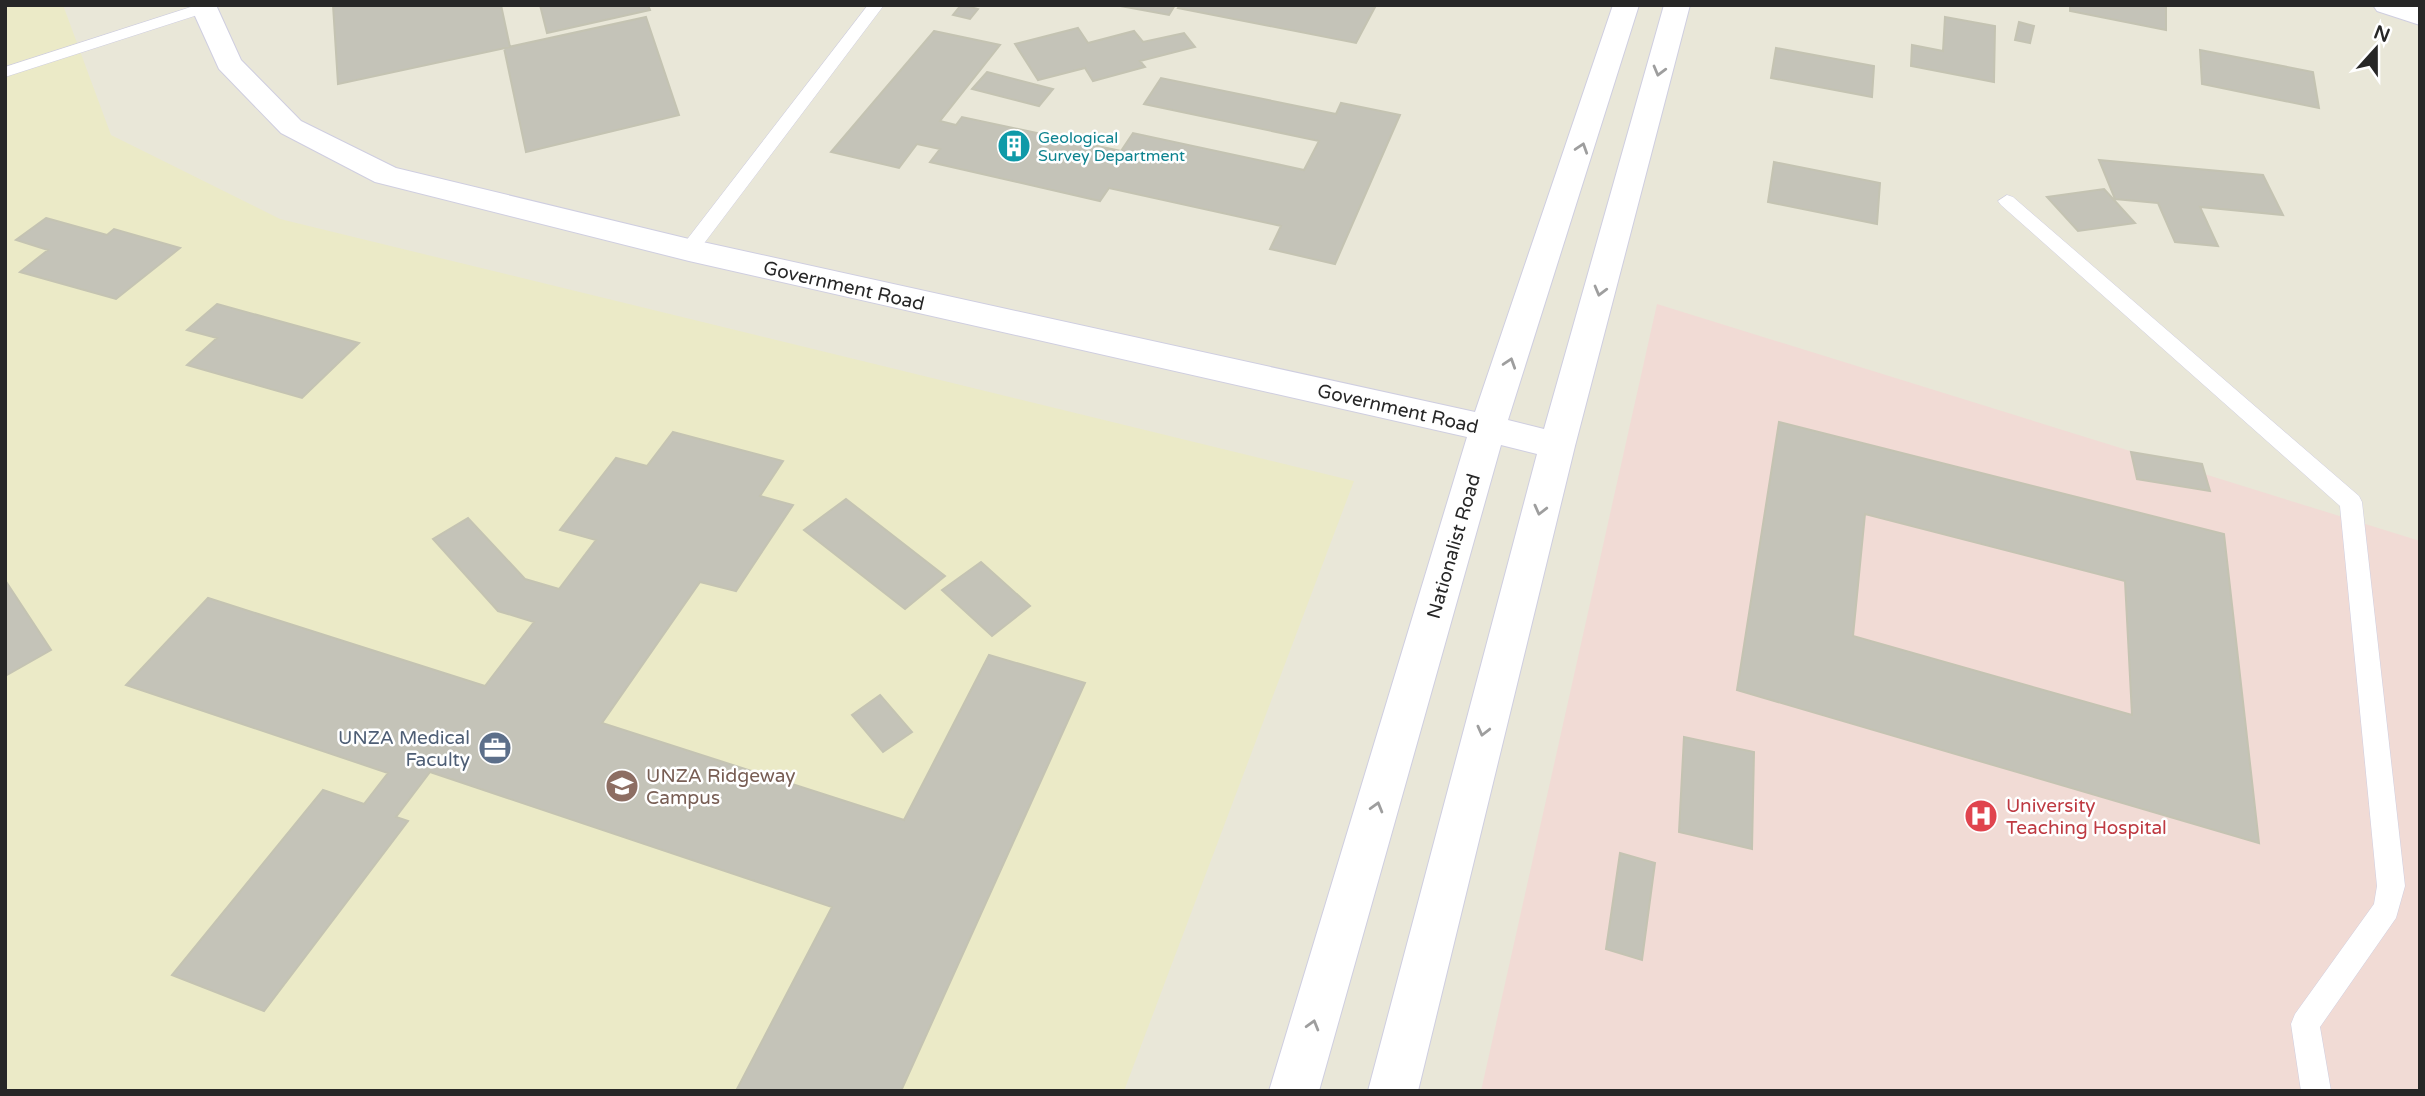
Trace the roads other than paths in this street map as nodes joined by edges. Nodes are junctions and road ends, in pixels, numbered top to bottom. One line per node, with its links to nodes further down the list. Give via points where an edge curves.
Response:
1 (876, 5): 9 (lane)
2 (1626, 5): 10 (main road, Nationalist Road, one-way to 2)
3 (1677, 5): 11 (main road, one-way to 11)
4 (2386, 5): 6 (main road)
5 (203, 7): 7 (lane); 9 (main road, Government Road, via 229,62 291,127 374,169)
6 (2420, 17)
7 (5, 72)
8 (2007, 201): 14 (lane, via 2351,502 2390,886 2386,909 2305,1024)
9 (689, 250): 10 (main road, Government Road)
10 (1488, 428): 11 (main road, Government Road); 12 (main road, Nationalist Road, one-way to 10)
11 (1557, 446): 13 (main road, one-way to 13)
12 (1294, 1091)
13 (1393, 1091)
14 (2316, 1091)

